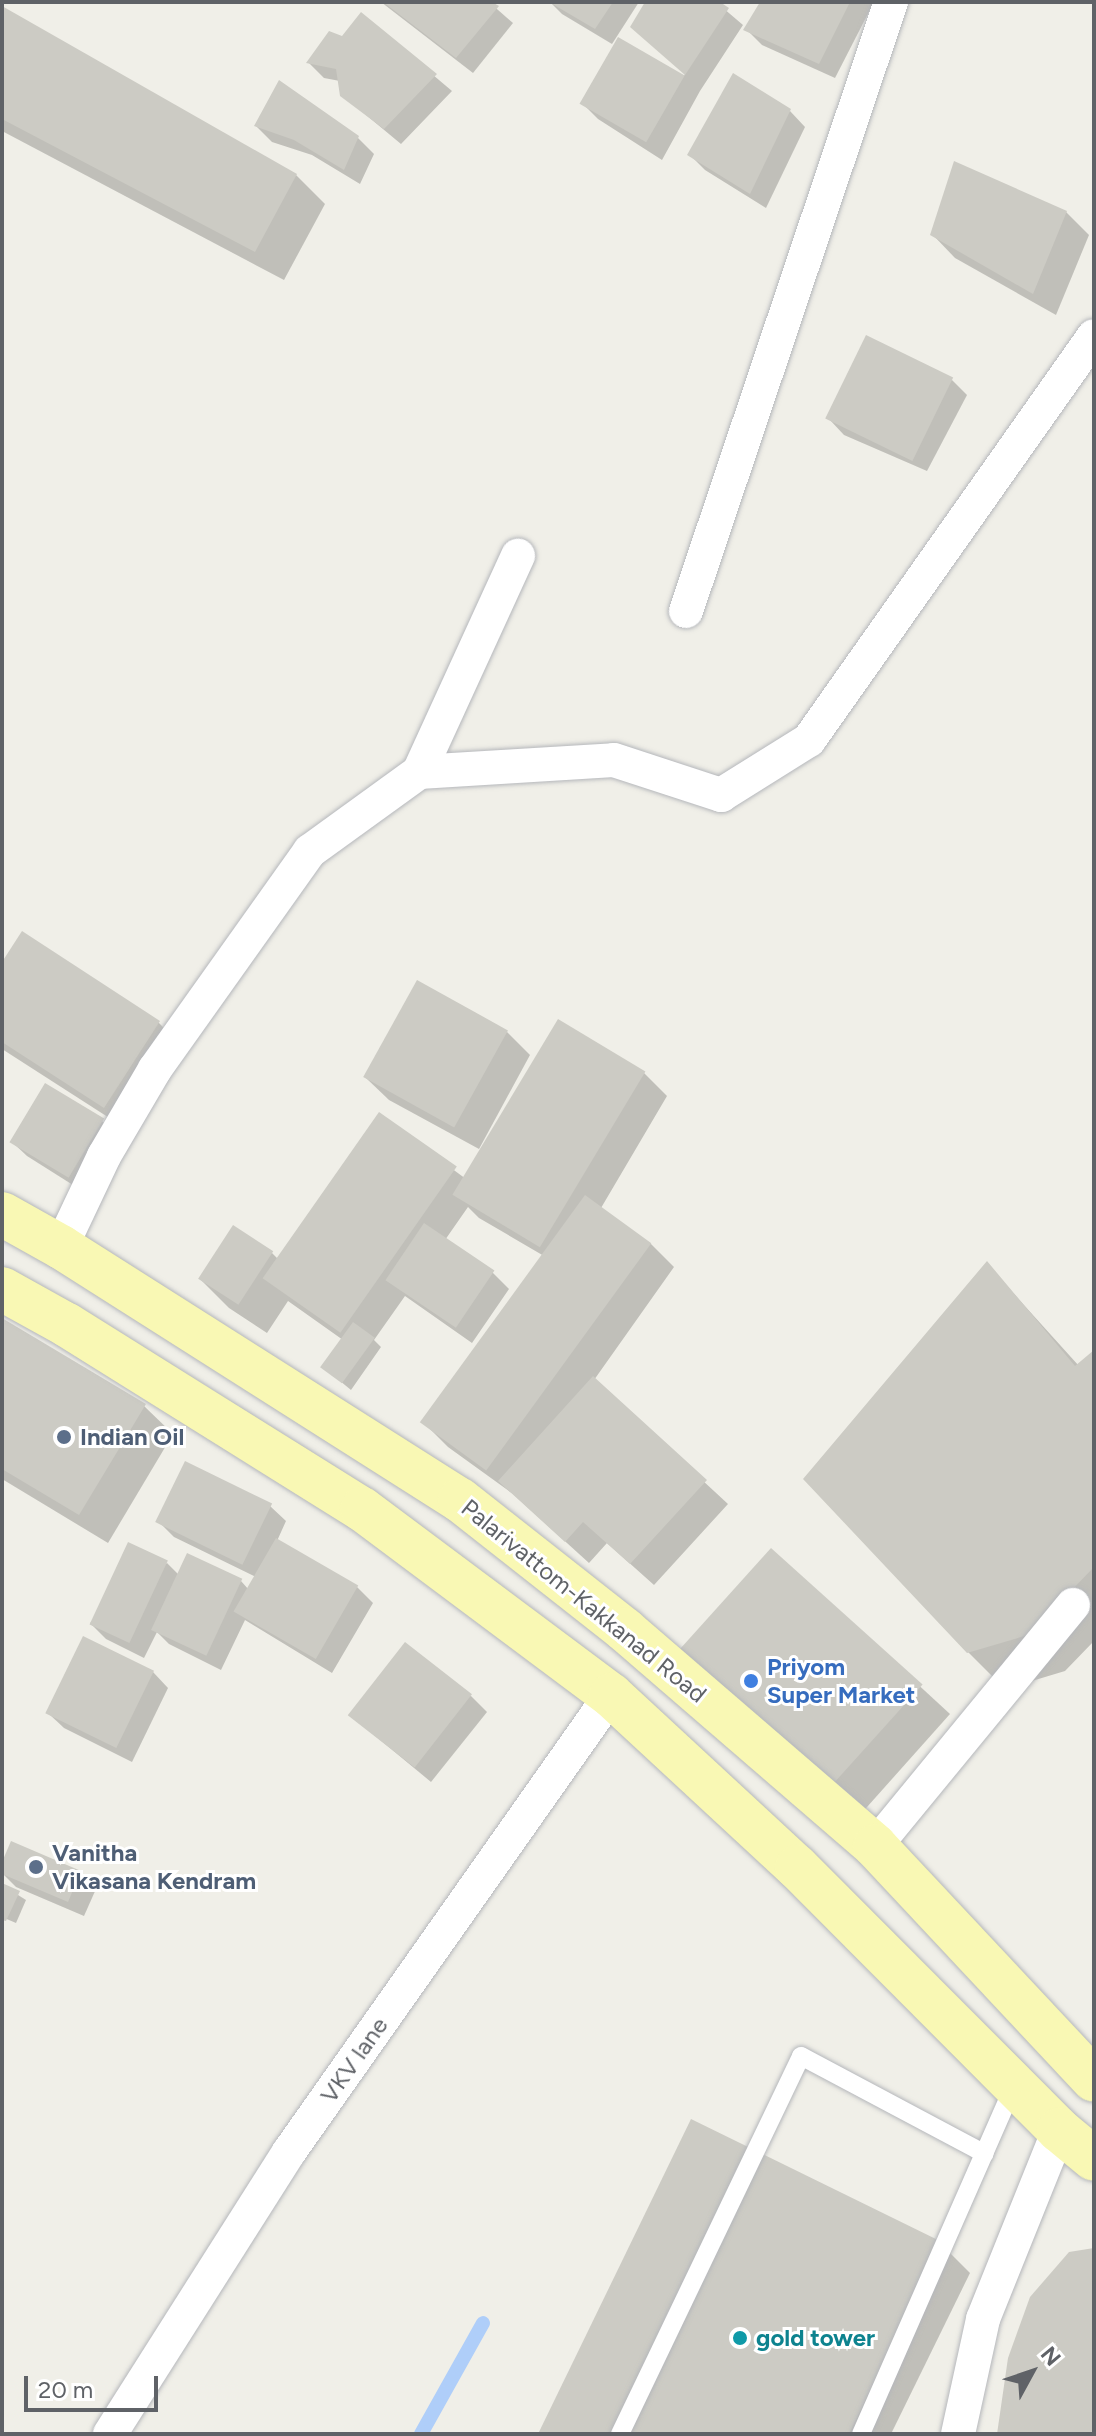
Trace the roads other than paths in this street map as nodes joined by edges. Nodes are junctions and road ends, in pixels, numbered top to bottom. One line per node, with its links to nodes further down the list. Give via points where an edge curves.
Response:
1 (891, 2): 4 (street)
2 (1094, 336): 5 (street, via 809,740 721,795 614,760)
3 (518, 556): 5 (street)
4 (686, 611)
5 (419, 772): 7 (street, via 310,851 155,1069 104,1156)
6 (2, 1214): 7 (main road, Palarivattom-Kakkanad Road)
7 (61, 1247): 9 (main road, Palarivattom-Kakkanad Road)
8 (2, 1289): 10 (main road)
9 (140, 1296): 10 (main road); 13 (main road, Palarivattom-Kakkanad Road, via 460,1500 625,1630)
10 (110, 1352): 12 (main road, via 362,1509)
11 (1073, 1605): 13 (street)
12 (611, 1695): 15 (main road, via 797,1867); 19 (street, VKV lane, via 289,2152)
13 (875, 1846): 14 (main road, Palarivattom-Kakkanad Road)
14 (1091, 2069)
15 (1014, 2085): 16 (main road); 17 (lane)
16 (1059, 2130): 18 (main road); 22 (street, via 983,2319)
17 (985, 2154): 20 (lane, via 801,2056); 21 (lane)
18 (1094, 2159)
19 (110, 2434)
20 (620, 2434)
21 (861, 2434)
22 (958, 2434)

